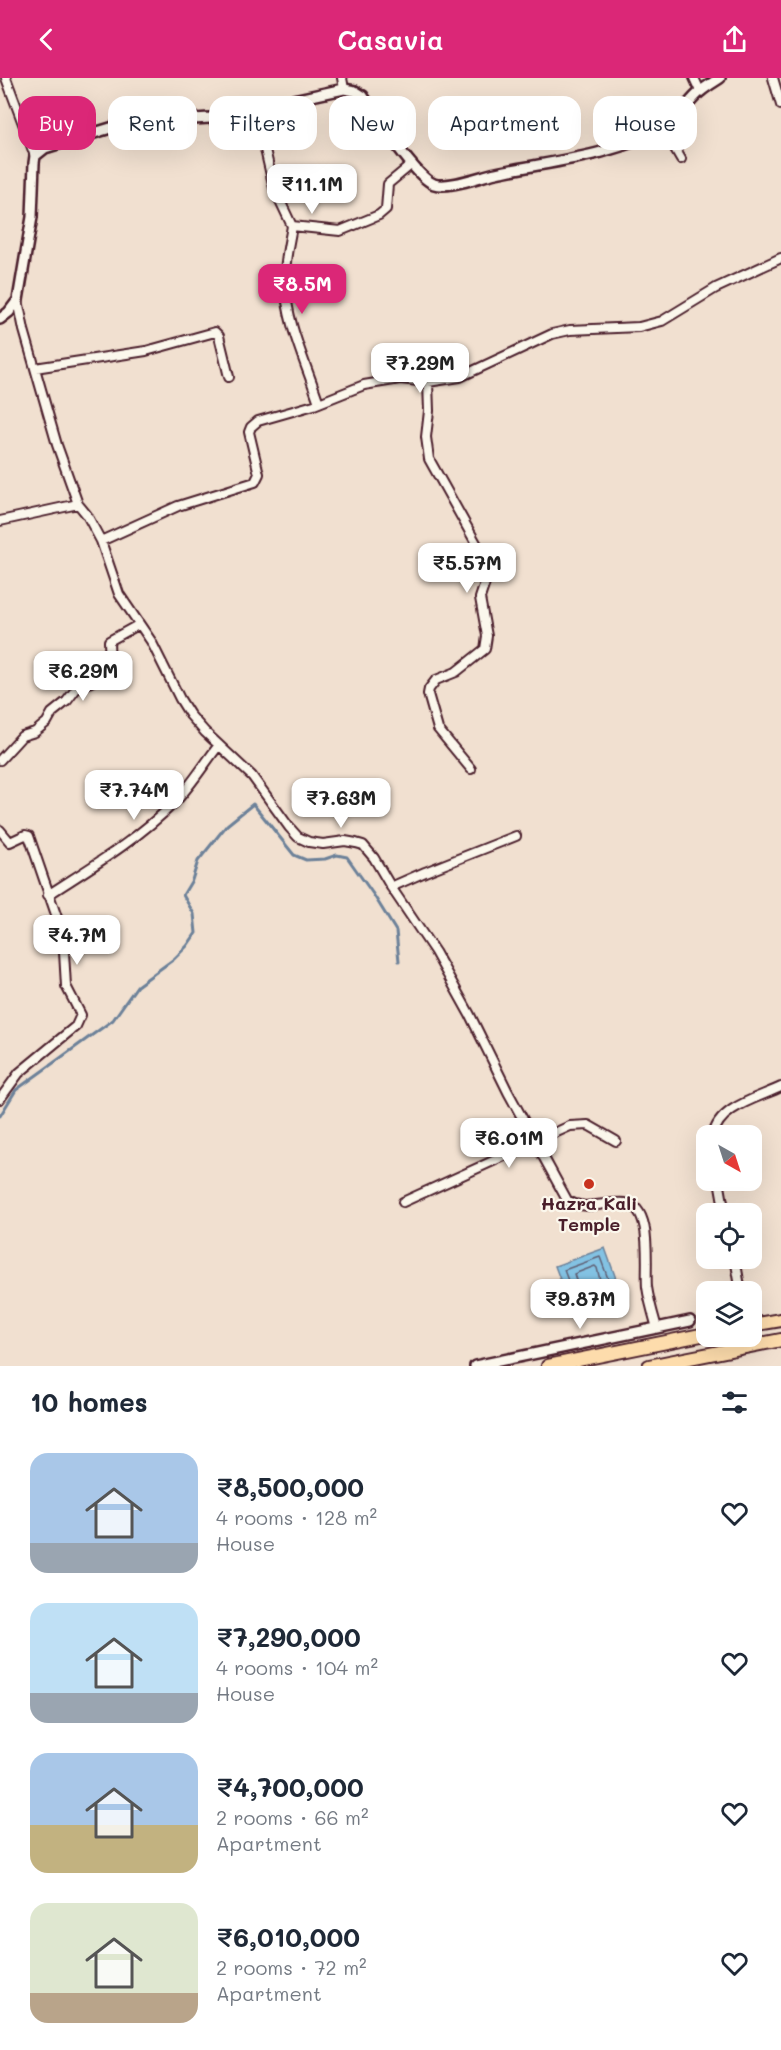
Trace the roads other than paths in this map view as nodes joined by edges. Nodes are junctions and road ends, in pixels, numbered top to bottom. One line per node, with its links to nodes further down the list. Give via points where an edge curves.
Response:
1 (6, 78): 15 (street)
2 (342, 78): 6 (street)
3 (694, 78): 7 (street)
4 (720, 78): 7 (street)
5 (773, 78): 10 (street)
6 (344, 88): 8 (street); 17 (street, via 363,96)
7 (700, 91): 9 (street)
8 (307, 96)
9 (696, 96)
10 (781, 105)
11 (209, 118): 15 (street, via 127,123 45,148)
12 (265, 150): 18 (street, via 274,188)
13 (605, 150): 17 (street, via 443,185 433,184)
14 (676, 150): 16 (street)
15 (35, 156): 20 (street, via 32,217)
16 (681, 159)
17 (412, 164): 18 (street, via 388,184 387,206 379,215 340,231)
18 (292, 226): 25 (street, via 285,267 286,298)
19 (781, 258): 24 (street, via 716,288 662,321 639,327 552,334 468,374)
20 (18, 300): 21 (street); 22 (street)
21 (0, 320)
22 (35, 369): 23 (street, via 146,351 215,332); 26 (street)
23 (229, 377)
24 (428, 382): 25 (street, via 390,380 357,387); 32 (street, via 429,459 490,568 480,598 487,636 485,649 456,672 436,680 428,694 438,729)
25 (319, 403): 28 (street, via 251,427 259,474 255,482 178,506)
26 (78, 504): 27 (street); 28 (street)
27 (0, 520)
28 (101, 541): 29 (street, via 114,584)
29 (138, 625): 30 (street, via 156,650 190,715); 31 (street, via 109,641 110,667 106,674 76,689 47,722 22,736)
30 (219, 745): 35 (street, via 252,776 298,837 316,843 363,845); 36 (street, via 181,795 152,823)
31 (0, 760)
32 (471, 769)
33 (0, 830): 36 (street, via 10,842 29,836)
34 (516, 836): 35 (street)
35 (391, 887): 41 (street, via 435,952)
36 (48, 895): 38 (street, via 63,935 66,986 81,1015 80,1021 19,1073)
37 (781, 1088): 39 (street, via 729,1113)
38 (0, 1099)
39 (716, 1125)
40 (616, 1141): 41 (street, via 588,1125 570,1126)
41 (536, 1143): 42 (street); 46 (street, via 561,1191 574,1205 625,1203 634,1205 639,1212 646,1235 649,1298)
42 (403, 1202)
43 (781, 1320): 45 (main road)
44 (690, 1321): 46 (street)
45 (762, 1323)
46 (657, 1328): 49 (street)
47 (696, 1336): 50 (main road)
48 (781, 1340): 51 (main road)
49 (475, 1366)
50 (548, 1366)
51 (649, 1366)

